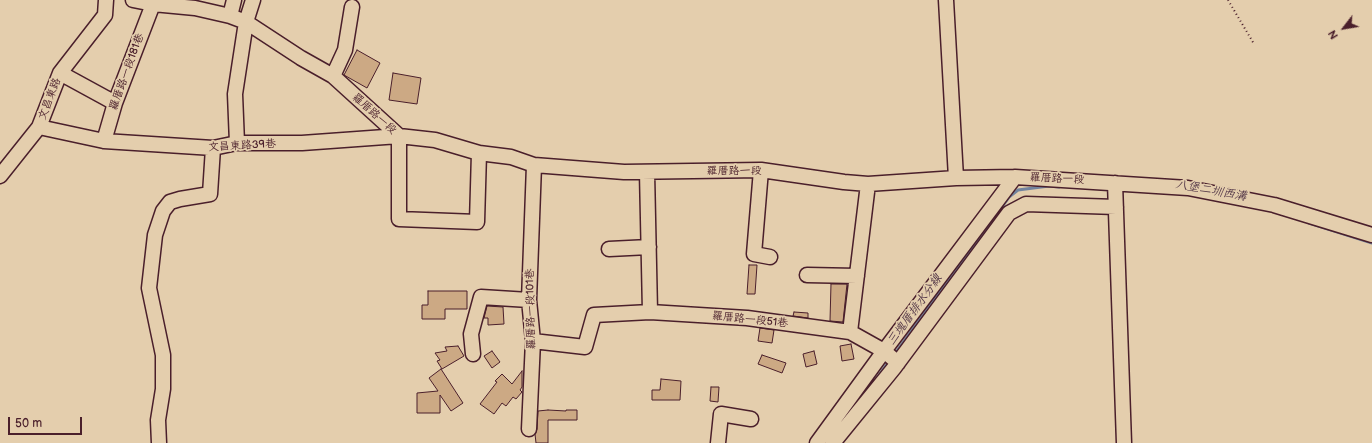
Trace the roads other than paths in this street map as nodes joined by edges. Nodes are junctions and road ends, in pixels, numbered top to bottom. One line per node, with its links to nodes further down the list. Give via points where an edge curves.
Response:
1 (106, 0): 11 (street, 文昌東路, via 105,15)
2 (133, 0): 6 (street, 羅厝路一段)
3 (234, 0): 9 (street)
4 (253, 0): 10 (street)
5 (946, 0): 25 (street)
6 (153, 4): 7 (street, 羅厝路一段); 13 (street, 羅厝路一段181巷)
7 (197, 4): 9 (street, 羅厝路一段)
8 (352, 7): 12 (street, via 345,50)
9 (230, 16): 10 (street, 羅厝路一段)
10 (246, 22): 12 (street, 羅厝路一段, via 300,58); 17 (street, via 235,94)
11 (60, 73): 13 (street); 14 (street, 文昌東路)
12 (333, 76): 15 (street, 羅厝路一段)
13 (115, 103): 16 (street, 羅厝路一段181巷)
14 (39, 127): 16 (street, 文昌東路39巷); 23 (street, 文昌東路)
15 (399, 136): 17 (street, 文昌東路39巷, via 302,144); 19 (street, 羅厝路一段, via 435,140); 19 (street, via 399,219 477,222)
16 (104, 141): 18 (street, 文昌東路39巷)
17 (237, 143): 18 (street, 文昌東路39巷)
18 (213, 148): 43 (street, via 210,194 170,202 163,211 155,235 149,288 163,355 163,389 158,420)
19 (479, 153): 20 (street, 羅厝路一段, via 511,157)
20 (534, 165): 22 (street, 羅厝路一段); 35 (street, 羅厝路一段101巷)
21 (761, 170): 22 (street, 羅厝路一段); 27 (street, 羅厝路一段); 32 (street, via 754,254)
22 (647, 172): 30 (street)
23 (0, 176)
24 (1015, 177): 25 (street, 羅厝路一段); 26 (street, 羅厝路一段); 40 (street)
25 (956, 178): 27 (street, 羅厝路一段)
26 (1115, 183): 28 (street); 29 (street, 羅厝路一段, via 1188,188 1267,203)
27 (868, 184): 34 (street)
28 (1116, 207): 40 (street, via 1026,204 1009,213); 47 (street)
29 (1372, 236)
30 (649, 247): 31 (street); 36 (street)
31 (609, 250)
32 (770, 257)
33 (807, 275): 34 (street)
34 (857, 276): 37 (street)
35 (529, 300): 38 (street, 羅厝路一段101巷); 39 (street, via 481,297 471,334)
36 (650, 312): 37 (street, 羅厝路一段51巷, via 747,318); 38 (street, 羅厝路一段51巷, via 594,315 584,347)
37 (850, 332): 40 (street, 羅厝路一段51巷)
38 (533, 341): 42 (street, 羅厝路一段101巷)
39 (473, 354)
40 (892, 357): 45 (street); 46 (street)
41 (751, 419): 44 (street, via 721,414)
42 (529, 429)
43 (159, 443)
44 (718, 443)
45 (817, 443)
46 (833, 443)
47 (1124, 443)

